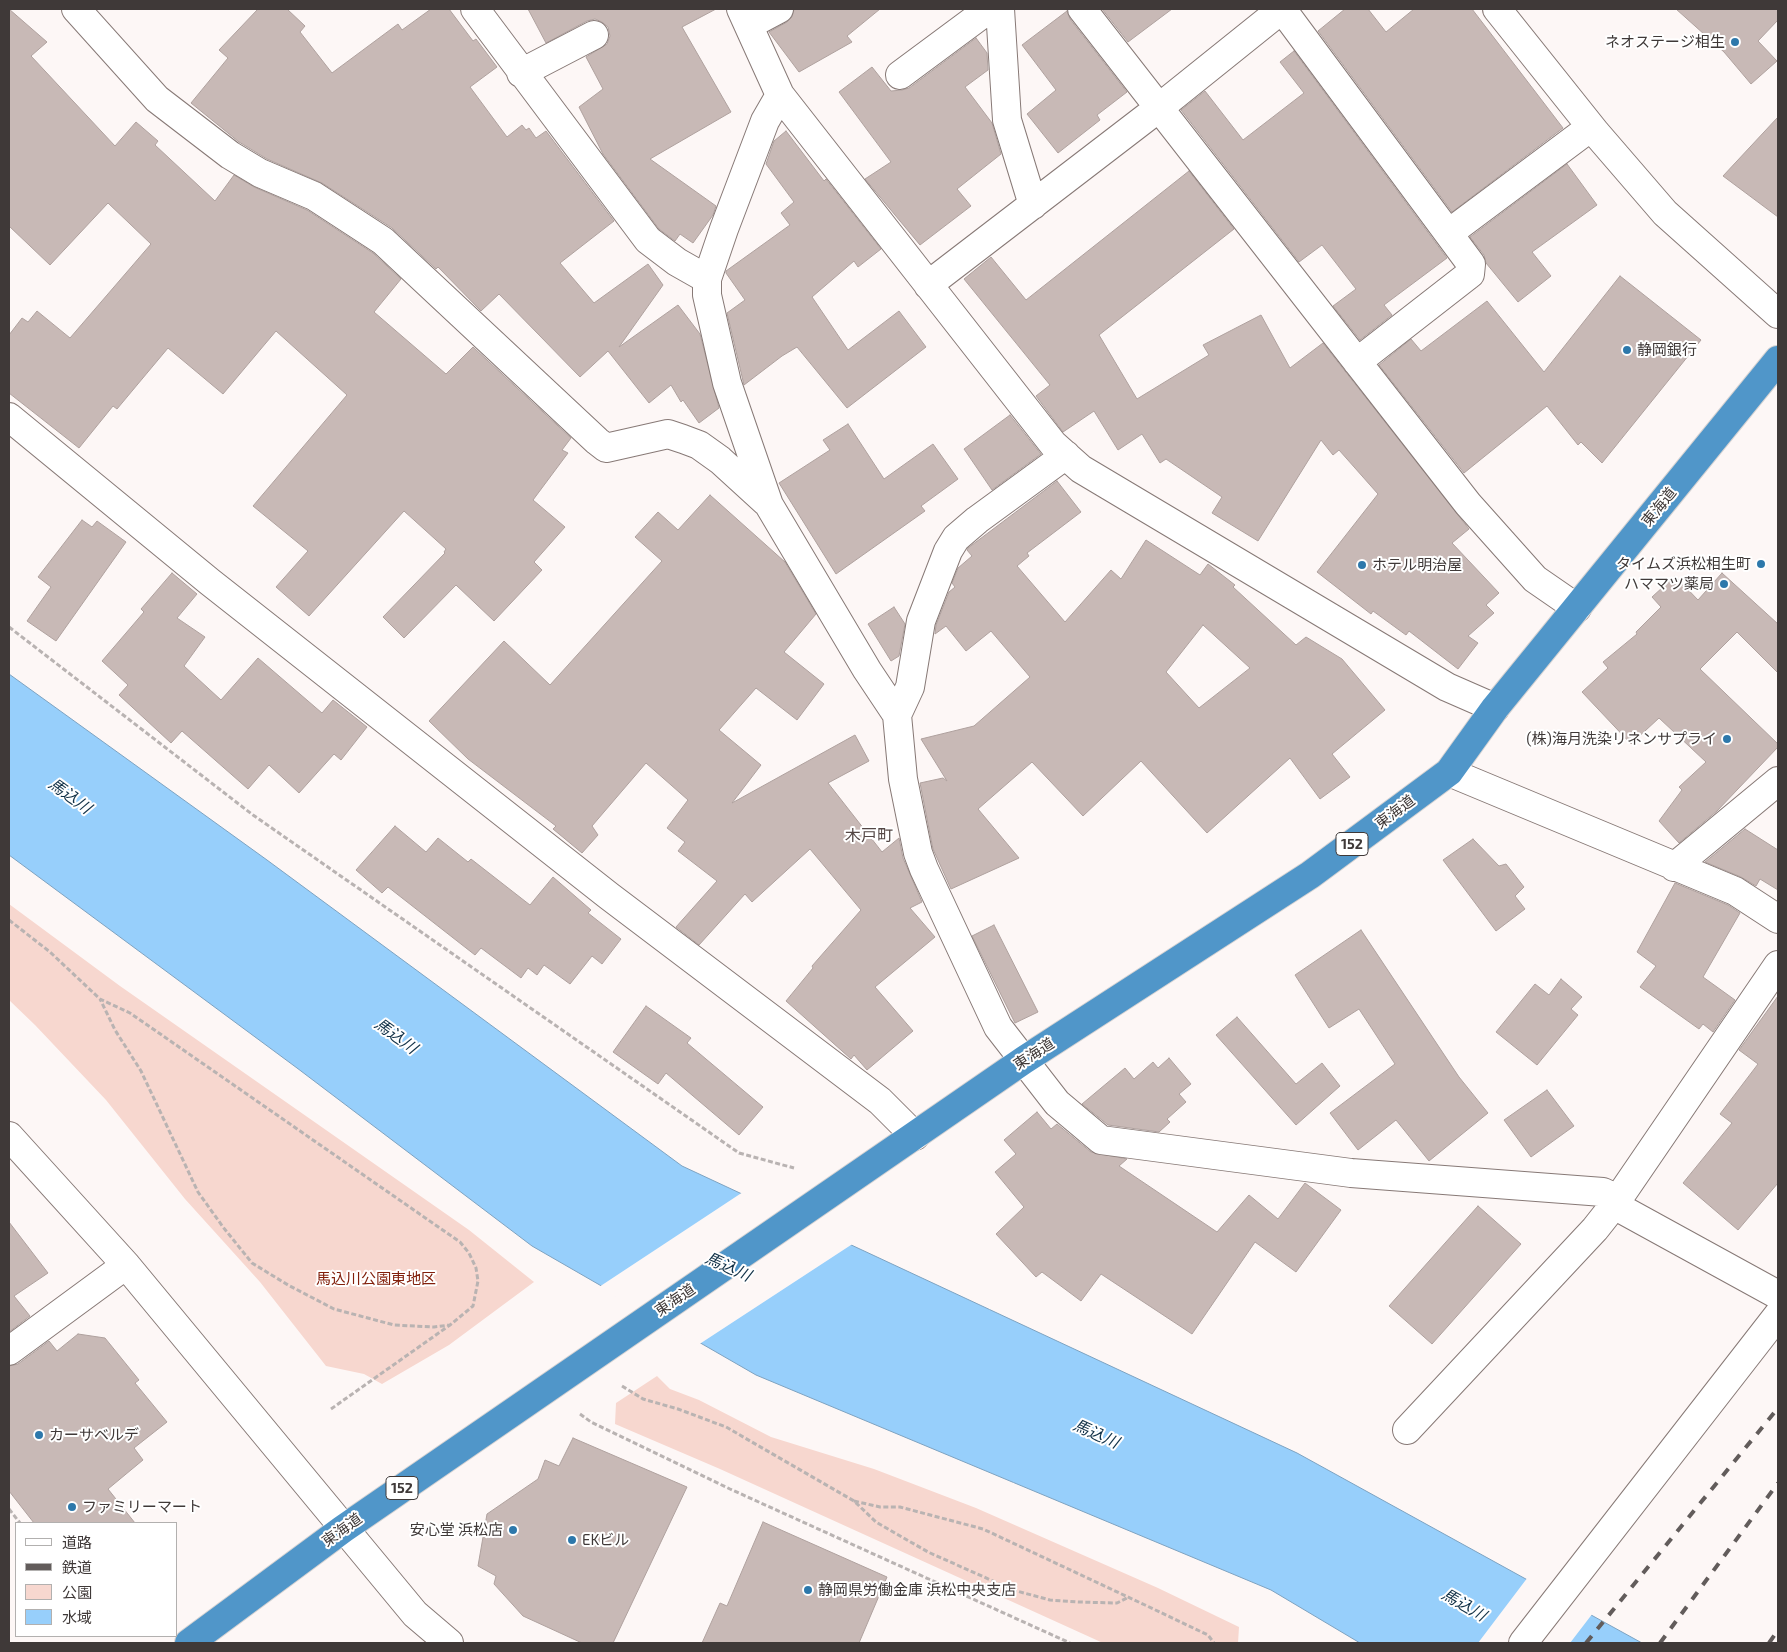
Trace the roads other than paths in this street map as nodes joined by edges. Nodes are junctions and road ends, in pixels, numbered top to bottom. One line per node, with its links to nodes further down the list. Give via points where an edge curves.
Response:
1 (76, 9): 25 (street, via 157,99 230,155 260,173 314,196 383,241 597,442 606,448 668,434 683,439 699,445 720,460)
2 (475, 9): 11 (street)
3 (779, 9): 9 (street)
4 (989, 9): 12 (street)
5 (1000, 9): 16 (street, via 1007,120)
6 (1082, 9): 14 (street)
7 (1282, 9): 14 (street); 17 (street)
8 (1496, 9): 15 (street)
9 (745, 17): 13 (street)
10 (594, 35): 11 (street)
11 (521, 72): 18 (street, via 648,240)
12 (900, 75)
13 (780, 95): 18 (street, via 765,121); 19 (street)
14 (1160, 107): 16 (street); 22 (street)
15 (1591, 126): 17 (street); 20 (street, via 1665,213)
16 (1033, 204): 19 (street)
17 (1449, 233): 22 (street, via 1472,264 1470,274)
18 (707, 279): 25 (street, via 707,295 727,383)
19 (928, 285): 24 (street, via 1053,444)
20 (1778, 314)
21 (1778, 360): 26 (highway, 東海道 / 152)
22 (1357, 362): 26 (street, via 1468,504 1535,579)
23 (9, 417): 36 (street, via 210,582 586,878 880,1101)
24 (1066, 455): 27 (street, via 1081,469 1438,682); 28 (street, via 956,538 921,621 910,687)
25 (769, 505): 28 (street, via 866,670)
26 (1577, 608): 27 (highway, 東海道 / 152)
27 (1496, 708): 29 (highway, 東海道 / 152)
28 (897, 715): 34 (street, via 903,779 918,853 998,1027)
29 (1449, 772): 31 (street); 34 (highway, 東海道 / 152, via 1310,875)
30 (1778, 781): 31 (street)
31 (1674, 867): 32 (street, via 1735,892)
32 (1778, 919)
33 (1778, 965): 37 (street)
34 (1024, 1060): 36 (highway, 東海道 / 152); 37 (street, via 1057,1103 1101,1140 1351,1174 1603,1192)
35 (9, 1136): 38 (street)
36 (916, 1136): 43 (highway, 東海道 / 152)
37 (1616, 1202): 39 (street); 42 (street)
38 (126, 1265): 41 (street); 43 (street)
39 (1778, 1295)
40 (1778, 1315): 46 (street)
41 (9, 1350)
42 (1407, 1430)
43 (343, 1529): 44 (highway, 東海道 / 152); 45 (street, via 415,1614)
44 (189, 1643)
45 (449, 1643)
46 (1523, 1643)

